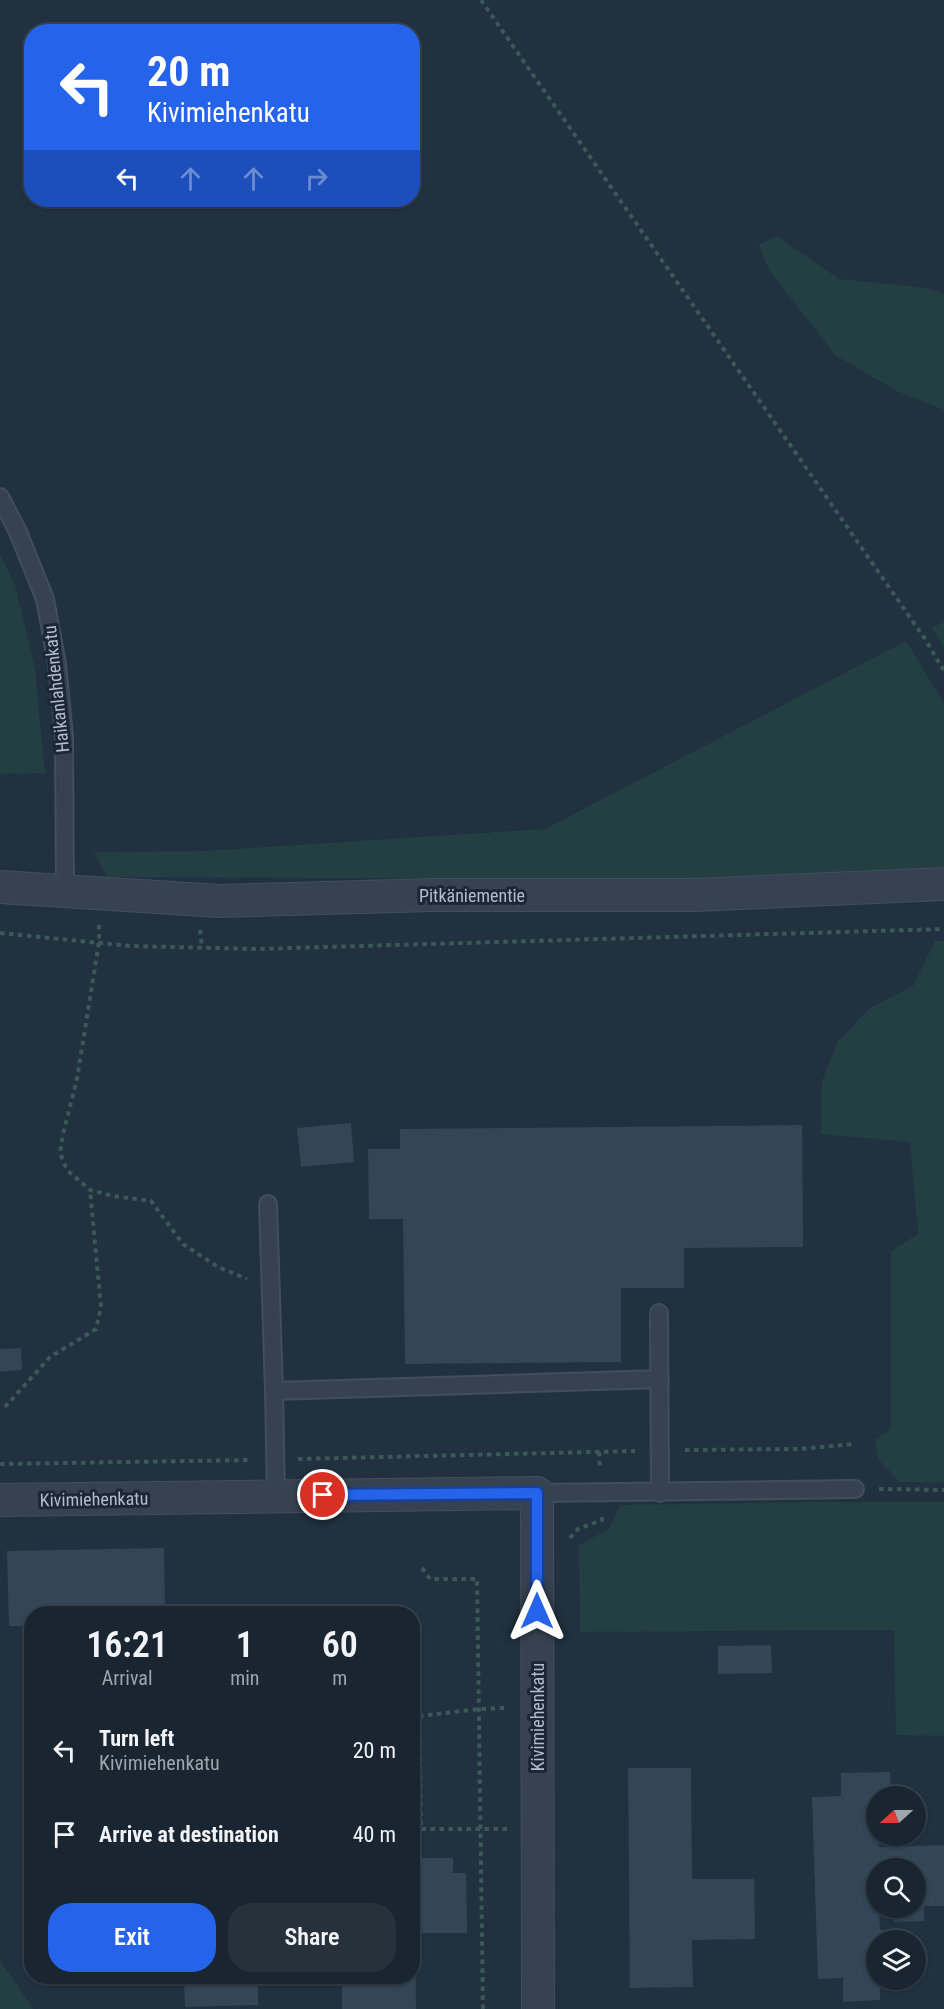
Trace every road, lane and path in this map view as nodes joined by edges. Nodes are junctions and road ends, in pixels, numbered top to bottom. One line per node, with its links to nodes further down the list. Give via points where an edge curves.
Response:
1 (481, 0): 3 (path)
2 (0, 496): 6 (lane, Haikanlahdenkatu, via 45,599 57,664 64,736)
3 (944, 671)
4 (944, 884): 6 (street, Pitkäniementie, via 695,895 432,895 219,901)
5 (0, 887): 6 (street, Pitkäniementie)
6 (65, 892)
7 (944, 928): 9 (path, via 257,949)
8 (0, 933): 9 (path)
9 (99, 942): 10 (path, via 77,1079 60,1153 67,1170)
10 (90, 1190): 12 (path, via 151,1201 183,1244 218,1266); 16 (path, via 101,1307 96,1329 50,1357)
11 (268, 1204): 12 (lane)
12 (270, 1288): 15 (lane)
13 (659, 1313): 14 (lane)
14 (660, 1379): 15 (lane); 25 (lane)
15 (274, 1391): 20 (lane)
16 (5, 1407)
17 (854, 1444): 18 (path, via 800,1449)
18 (682, 1450)
19 (646, 1451): 20 (path)
20 (275, 1460): 21 (path); 26 (lane)
21 (0, 1464)
22 (855, 1489): 23 (path); 25 (lane)
23 (944, 1490)
24 (537, 1493): 25 (lane); 26 (street, Kivimiehenkatu); 29 (street, Kivimiehenkatu)
25 (660, 1493)
26 (276, 1496): 27 (street, Kivimiehenkatu)
27 (0, 1500)
28 (422, 1568): 30 (path, via 430,1579 477,1579)
29 (537, 1708): 30 (path); 31 (street, Kivimiehenkatu)
30 (479, 1709): 32 (path); 32 (path, via 420,1716 421,1829)
31 (538, 1828): 32 (path); 34 (street, Kivimiehenkatu)
32 (480, 1829): 33 (path)
33 (483, 2009)
34 (538, 2009)

